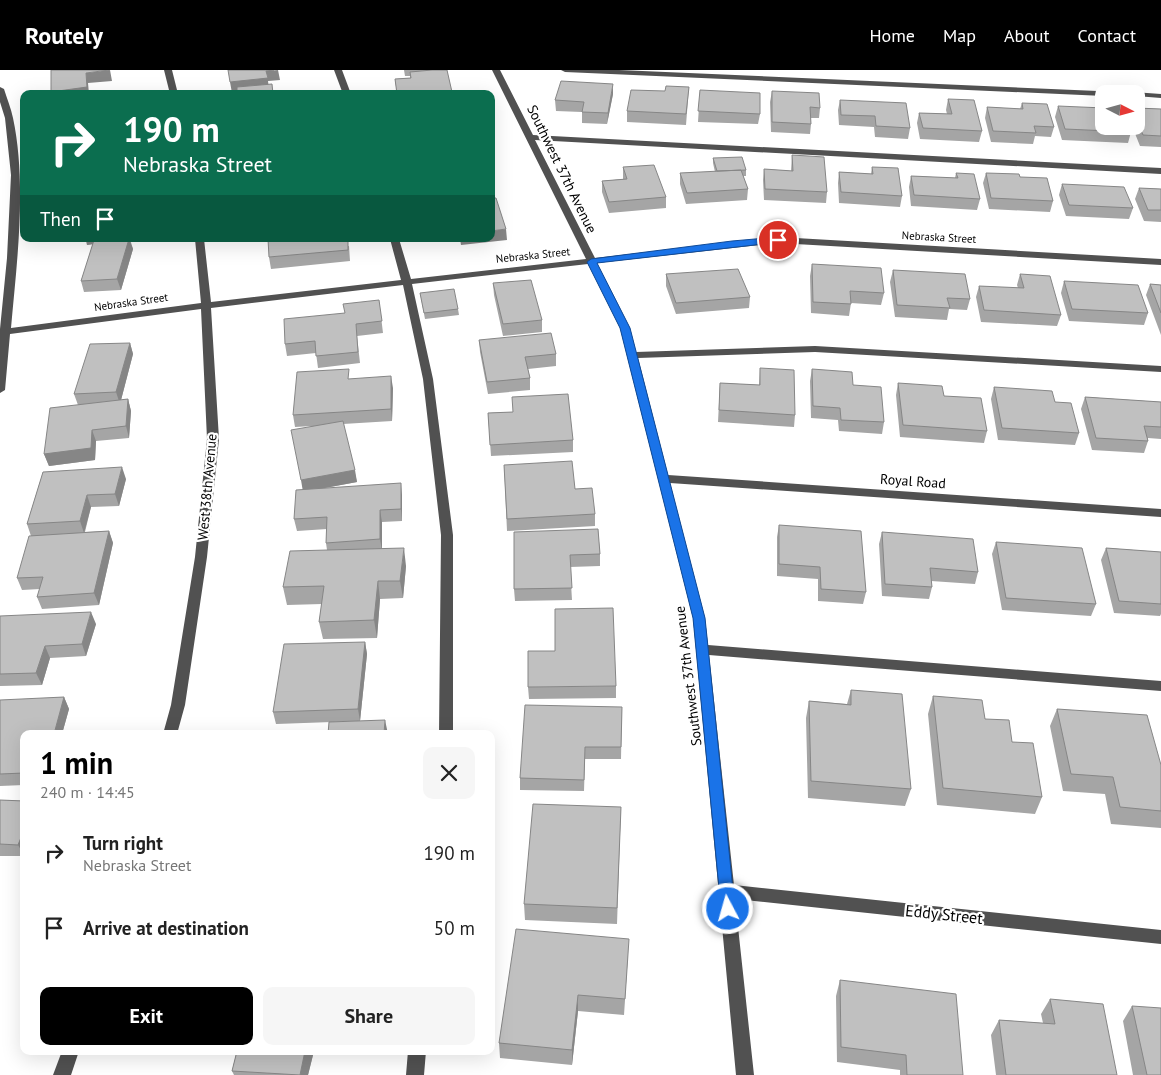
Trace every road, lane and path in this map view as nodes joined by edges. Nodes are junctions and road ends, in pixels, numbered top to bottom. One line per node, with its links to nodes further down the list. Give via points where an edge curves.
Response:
1 (168, 70): 6 (street)
2 (338, 70): 7 (street)
3 (496, 70): 11 (street, Southwest 37th Avenue)
4 (565, 70): 8 (street)
5 (0, 89): 19 (street, via 10,118 15,175)
6 (173, 90)
7 (346, 90)
8 (1095, 93)
9 (1145, 95): 10 (street)
10 (1161, 96)
11 (529, 137): 12 (street); 15 (street, Southwest 37th Avenue)
12 (1161, 171)
13 (199, 242): 18 (street, West 38th Avenue)
14 (395, 242): 17 (street)
15 (591, 262): 16 (street, Nebraska Street, via 778,240); 17 (street, Nebraska Street); 20 (street, Southwest 37th Avenue, via 625,328)
16 (1161, 262)
17 (408, 282): 18 (street, Nebraska Street); 28 (street, via 428,379 447,535)
18 (206, 304): 19 (street, Nebraska Street); 27 (street, West 38th Avenue, via 213,439 200,557 178,705)
19 (3, 331): 22 (street)
20 (632, 355): 21 (street, via 815,349); 23 (street, Southwest 37th Avenue)
21 (1161, 369)
22 (0, 390)
23 (664, 478): 24 (street, Royal Road); 25 (street, Southwest 37th Avenue, via 699,618)
24 (1161, 513)
25 (702, 649): 26 (street); 29 (street, Southwest 37th Avenue)
26 (1161, 686)
27 (171, 730)
28 (446, 730)
29 (726, 891): 30 (street, Eddy Street); 35 (street, Southwest 37th Avenue)
30 (1161, 937)
31 (70, 1055): 33 (street)
32 (417, 1055): 34 (street)
33 (62, 1075)
34 (415, 1075)
35 (745, 1075)

